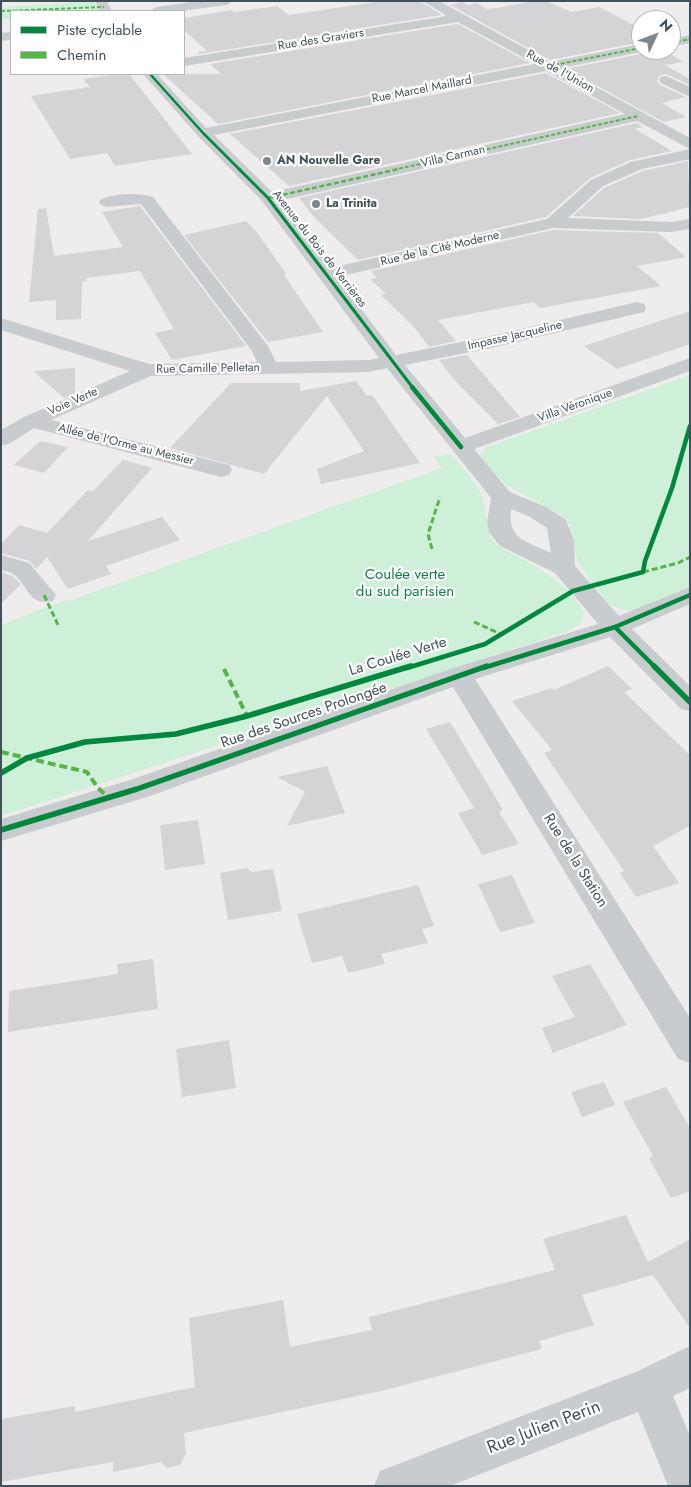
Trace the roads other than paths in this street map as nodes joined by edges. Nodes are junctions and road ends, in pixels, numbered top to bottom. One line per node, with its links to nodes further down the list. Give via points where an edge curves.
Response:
1 (227, 1): 3 (street)
2 (429, 1): 4 (street, Rue de l'Union)
3 (163, 10)
4 (458, 18): 6 (street, Rue des Graviers); 7 (street, Rue de l'Union)
5 (631, 50): 7 (street, Rue Marcel Maillard)
6 (185, 62)
7 (549, 66): 11 (street, Rue de l'Union); 12 (street, Rue Marcel Maillard)
8 (151, 75): 12 (street, Avenue du Bois de Verrières)
9 (666, 80): 10 (street)
10 (690, 93)
11 (638, 116): 13 (street, Rue de l'Union); 15 (street, Villa Carman)
12 (202, 133): 15 (street, Avenue du Bois de Verrières)
13 (690, 144)
14 (690, 154): 17 (street, via 637,165 597,183)
15 (268, 198): 19 (street, Avenue du Bois de Verrières)
16 (107, 202): 24 (street, via 148,200 262,350)
17 (554, 223): 18 (street, Rue de la Cité Moderne, via 671,227); 19 (street, Rue de la Cité Moderne)
18 (690, 224)
19 (327, 274): 22 (street, Avenue du Bois de Verrières)
20 (637, 308): 22 (street, Impasse Jacqueline)
21 (1, 324): 25 (street, Rue Camille Pelletan)
22 (391, 361): 24 (street, Rue Camille Pelletan, via 369,366); 28 (street, Avenue du Bois de Verrières)
23 (690, 364): 28 (street, Villa Véronique)
24 (269, 368): 25 (street, Rue Camille Pelletan)
25 (148, 370): 26 (street, Voie Verte)
26 (31, 420): 27 (street, Voie Verte); 29 (street, Allée de l'Orme au Messier)
27 (1, 439)
28 (461, 447): 30 (street, Avenue du Bois de Verrières)
29 (221, 470)
30 (502, 497): 32 (street, via 538,512 558,526); 32 (street, via 498,522 508,541)
31 (1, 562): 33 (street, via 21,568)
32 (563, 568): 35 (street)
33 (44, 595)
34 (690, 595): 35 (street, Rue des Sources Prolongée)
35 (615, 627): 36 (street, Rue des Sources Prolongée); 37 (street)
36 (459, 675): 38 (street, Rue des Sources Prolongée, via 137,788); 39 (street, Rue de la Station)
37 (690, 702)
38 (1, 830)
39 (690, 1048)
40 (690, 1366): 41 (street, Rue Julien Perin)
41 (649, 1387): 42 (street, Rue Julien Perin); 43 (street)
42 (396, 1486)
43 (689, 1486)

